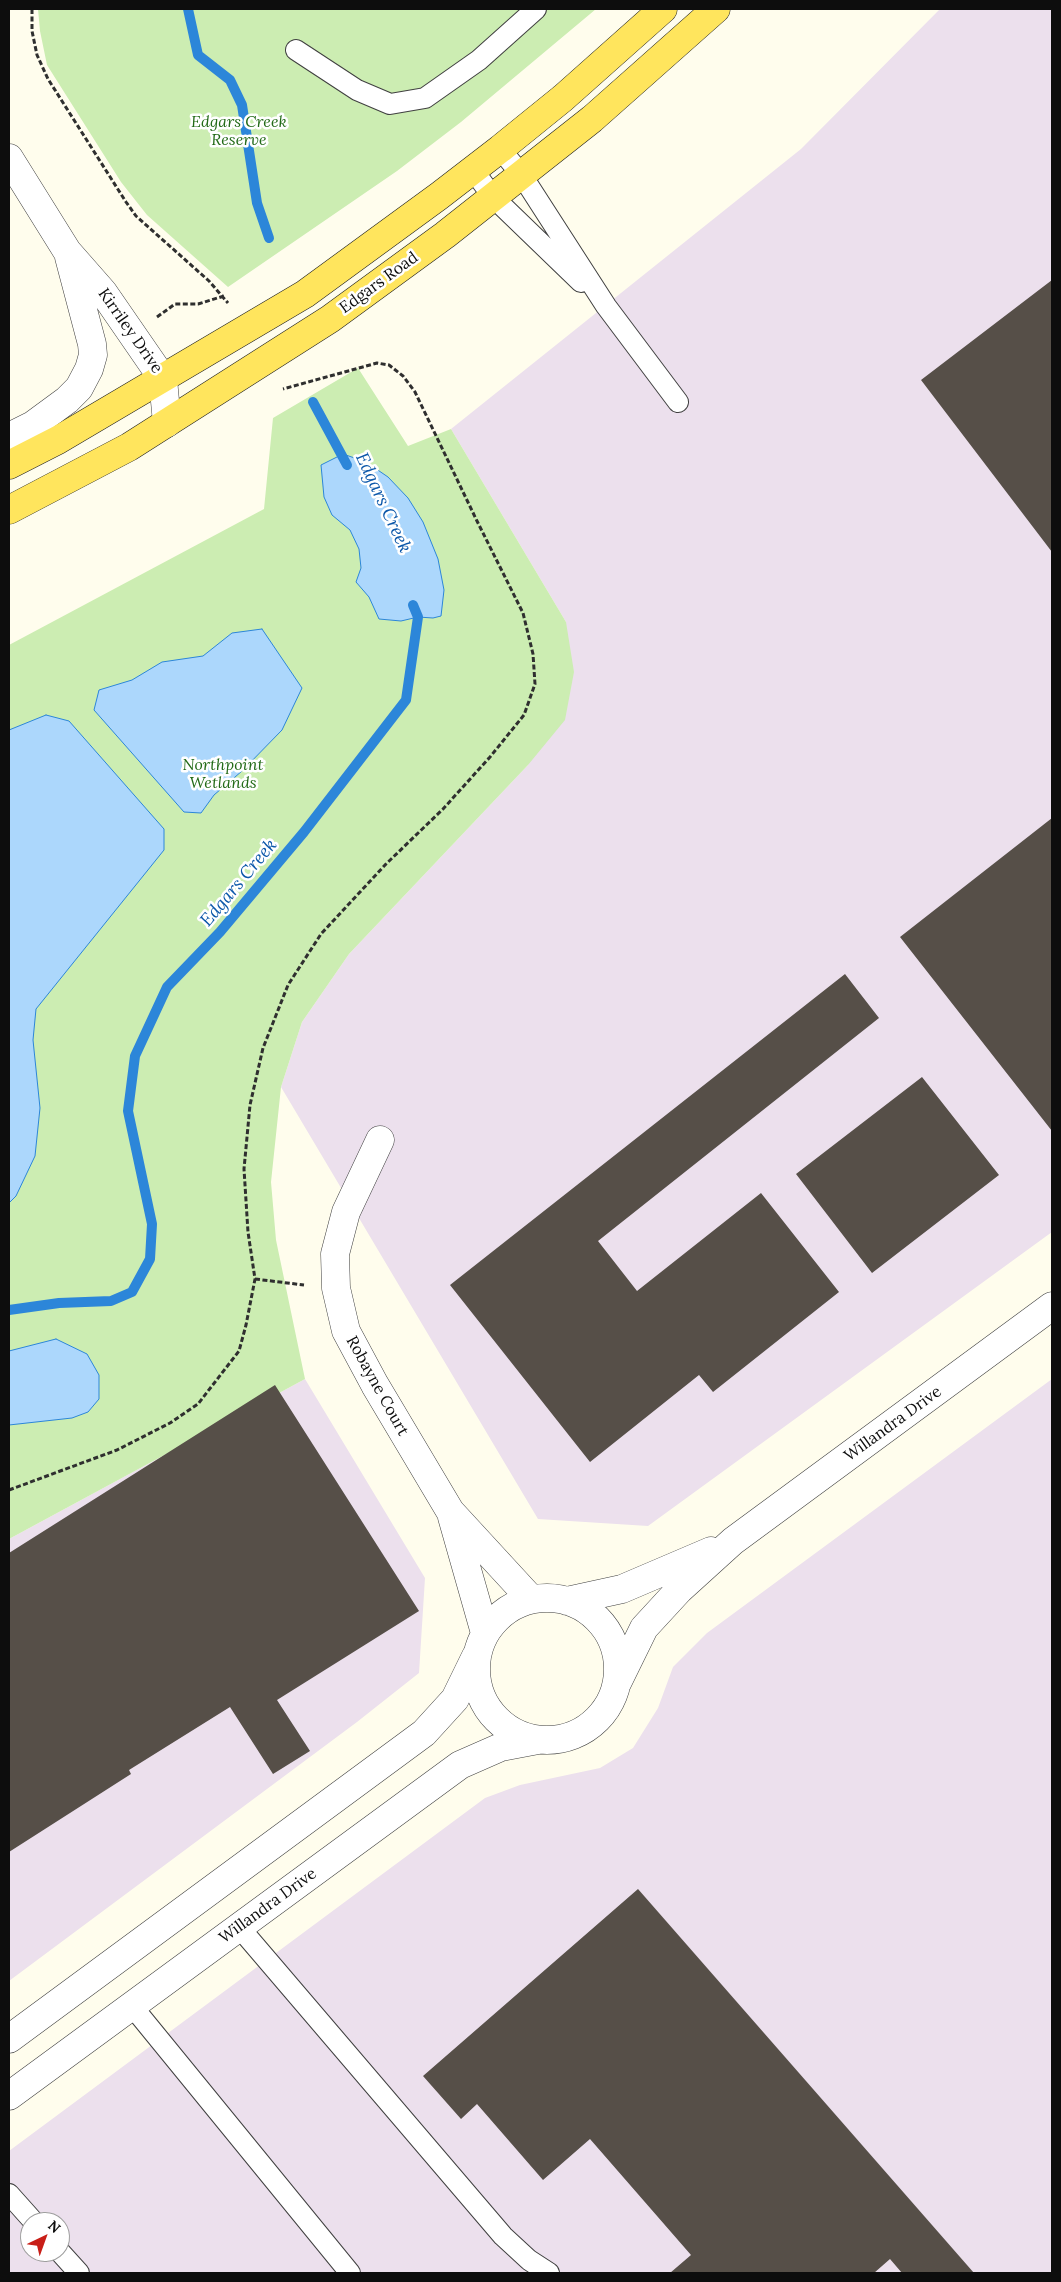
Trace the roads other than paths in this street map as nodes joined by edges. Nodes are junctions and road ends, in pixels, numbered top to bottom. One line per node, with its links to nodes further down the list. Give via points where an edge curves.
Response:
1 (536, 9): 4 (lane, via 479,60 425,98 390,104 357,90)
2 (663, 9): 5 (main road)
3 (716, 9): 8 (main road, Edgars Road, via 592,119)
4 (296, 50)
5 (500, 149): 7 (main road); 8 (lane)
6 (9, 158): 10 (street, Kirriley Drive)
7 (473, 170): 9 (lane); 12 (main road, via 305,294)
8 (521, 174): 9 (main road, Edgars Road); 11 (lane)
9 (493, 197): 11 (lane); 14 (main road, Edgars Road, via 330,319)
10 (67, 251): 12 (street, Kirriley Drive, via 103,292); 15 (street, Kirriley Drive, via 92,344 89,369 79,388 67,400 33,425)
11 (606, 306): 13 (lane)
12 (163, 379): 14 (street, Kirriley Drive); 16 (main road)
13 (678, 402)
14 (167, 423): 17 (main road, Edgars Road, via 129,447)
15 (9, 437)
16 (9, 465)
17 (9, 510)
18 (380, 1140): 20 (street, Robayne Court, via 346,1212 335,1254 336,1288 346,1331)
19 (1052, 1306): 21 (street, Willandra Drive)
20 (450, 1511): 22 (street, Robayne Court); 24 (street)
21 (733, 1542): 23 (street, Willandra Drive, via 622,1588); 25 (street, Willandra Drive, via 679,1590 644,1628)
22 (531, 1599): 23 (street); 24 (street, via 497,1617)
23 (567, 1601): 25 (street, via 586,1609 602,1624 618,1662)
24 (481, 1644): 26 (street, via 476,1679 483,1701 497,1720 515,1733); 29 (street, via 455,1699 424,1733)
25 (616, 1683): 26 (street, via 610,1703 591,1724 559,1739)
26 (538, 1740): 27 (street, Willandra Drive, via 501,1746 460,1765)
27 (239, 1927): 28 (street, Willandra Drive); 36 (lane, via 503,2236 528,2260)
28 (132, 2006): 30 (street, Willandra Drive); 35 (lane)
29 (9, 2039)
30 (9, 2096)
31 (9, 2194): 32 (lane)
32 (25, 2212)
33 (69, 2262): 34 (lane)
34 (79, 2273)
35 (350, 2273)
36 (549, 2273)

